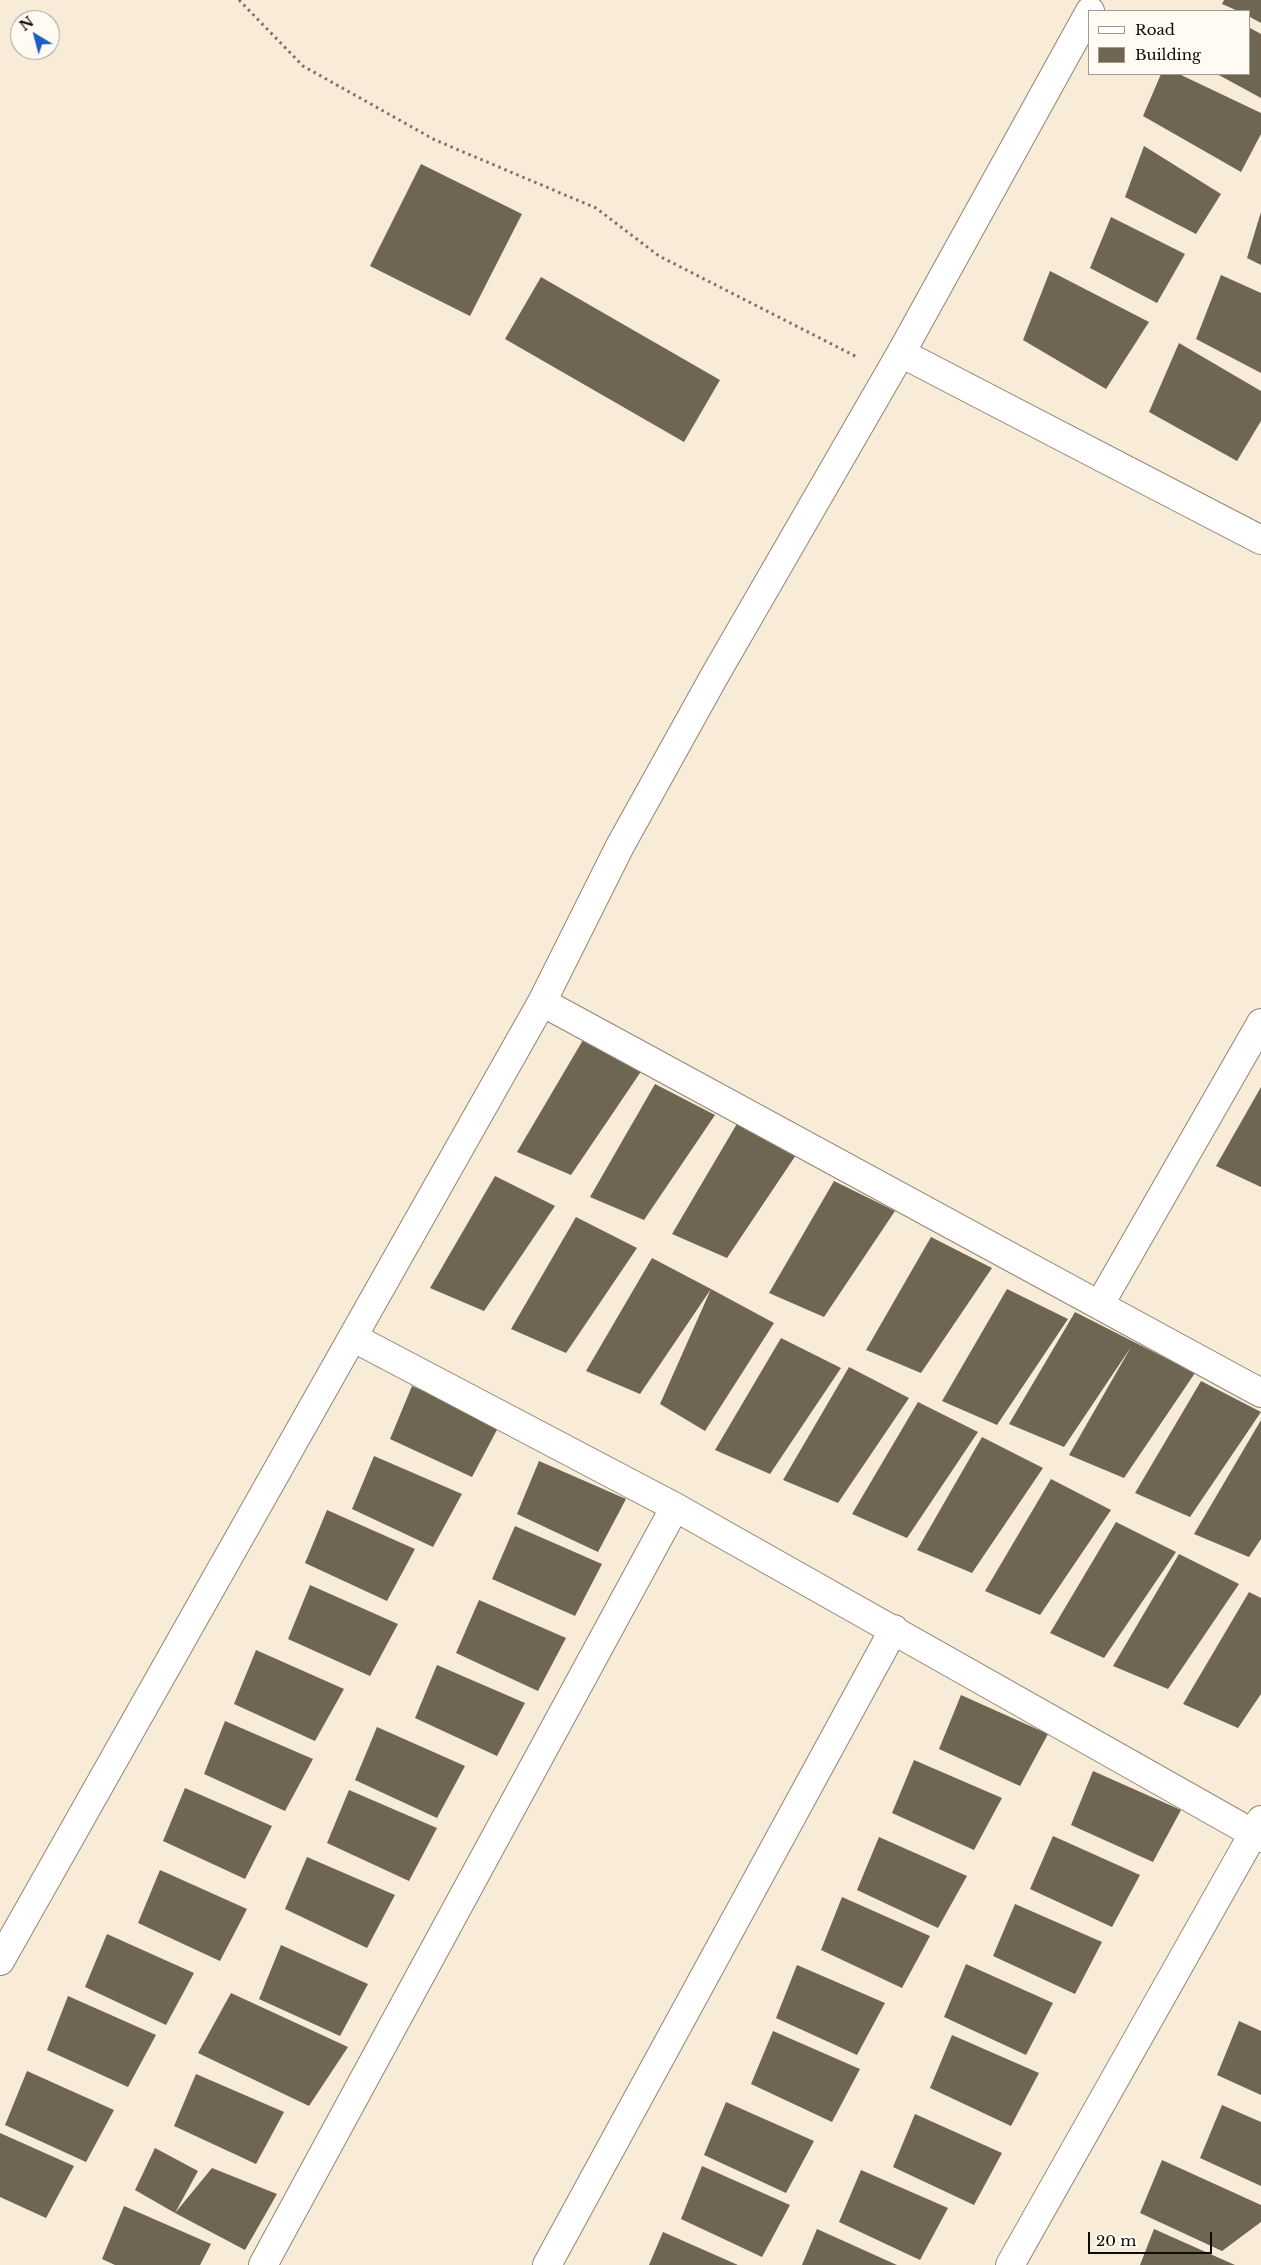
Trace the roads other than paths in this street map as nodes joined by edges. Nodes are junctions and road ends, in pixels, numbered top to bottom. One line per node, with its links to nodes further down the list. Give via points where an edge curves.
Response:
1 (1088, 15): 2 (street)
2 (894, 363): 3 (street); 4 (street, via 620,846)
3 (1258, 531)
4 (542, 1002): 6 (street); 7 (street)
5 (1261, 1023): 6 (street)
6 (1100, 1304): 8 (street)
7 (354, 1338): 9 (street); 12 (street)
8 (1261, 1393)
9 (675, 1507): 10 (street); 13 (street)
10 (894, 1629): 11 (street); 14 (street)
11 (1258, 1830): 15 (street)
12 (0, 1961)
13 (263, 2265)
14 (547, 2265)
15 (1010, 2265)

